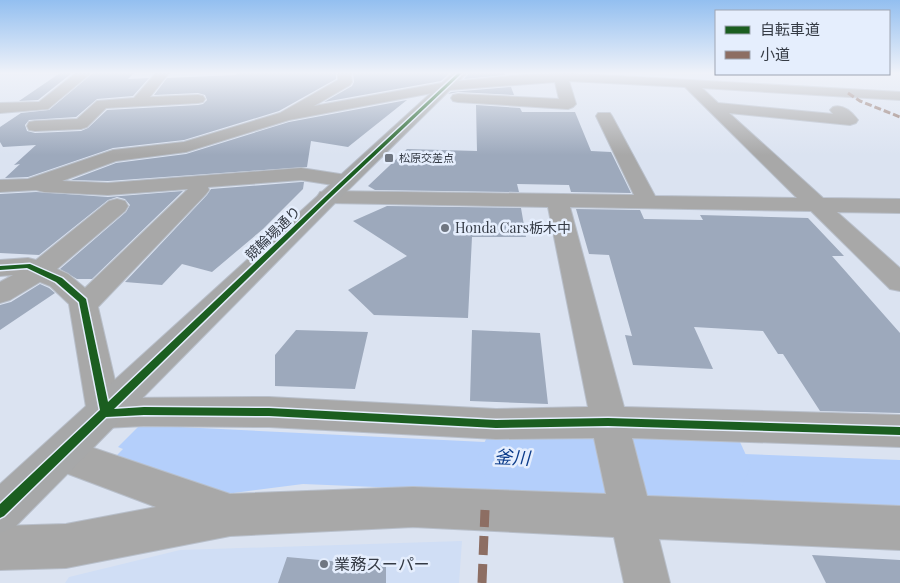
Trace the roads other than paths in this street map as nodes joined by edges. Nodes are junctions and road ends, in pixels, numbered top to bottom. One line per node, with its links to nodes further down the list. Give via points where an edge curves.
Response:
1 (50, 100): 11 (street, via 43,106)
2 (174, 100): 9 (street)
3 (313, 100): 13 (street)
4 (371, 100): 13 (street)
5 (433, 100): 16 (street, 競輪場通り)
6 (543, 100): 7 (street, via 568,104)
7 (567, 100)
8 (706, 100): 10 (street)
9 (138, 102): 15 (street, via 102,104 81,124)
10 (713, 107): 12 (street, via 850,120); 23 (street)
11 (0, 108)
12 (838, 110)
13 (286, 116): 17 (street, via 186,147 113,156)
14 (604, 116): 22 (street)
15 (35, 126)
16 (346, 181): 17 (street, via 301,174 108,189); 20 (street, 競輪場通り)
17 (30, 185): 18 (street)
18 (0, 186)
19 (199, 190): 30 (street)
20 (328, 197): 21 (street); 31 (street, 競輪場通り)
21 (558, 202): 22 (street); 32 (street)
22 (648, 203): 23 (street)
23 (818, 205): 25 (street); 28 (street)
24 (117, 206): 27 (street)
25 (900, 206)
26 (0, 250): 27 (street)
27 (22, 268): 29 (street); 30 (street, via 59,280)
28 (900, 283)
29 (0, 294)
30 (84, 305): 31 (street)
31 (105, 413): 32 (street, via 269,412); 34 (street, 競輪場通り)
32 (610, 430): 33 (street); 35 (street)
33 (900, 431)
34 (60, 454): 36 (street); 37 (street)
35 (628, 507): 37 (street, via 413,507); 38 (street); 40 (street)
36 (0, 512)
37 (230, 515): 39 (street, via 66,546)
38 (900, 528)
39 (0, 548)
40 (647, 583)

